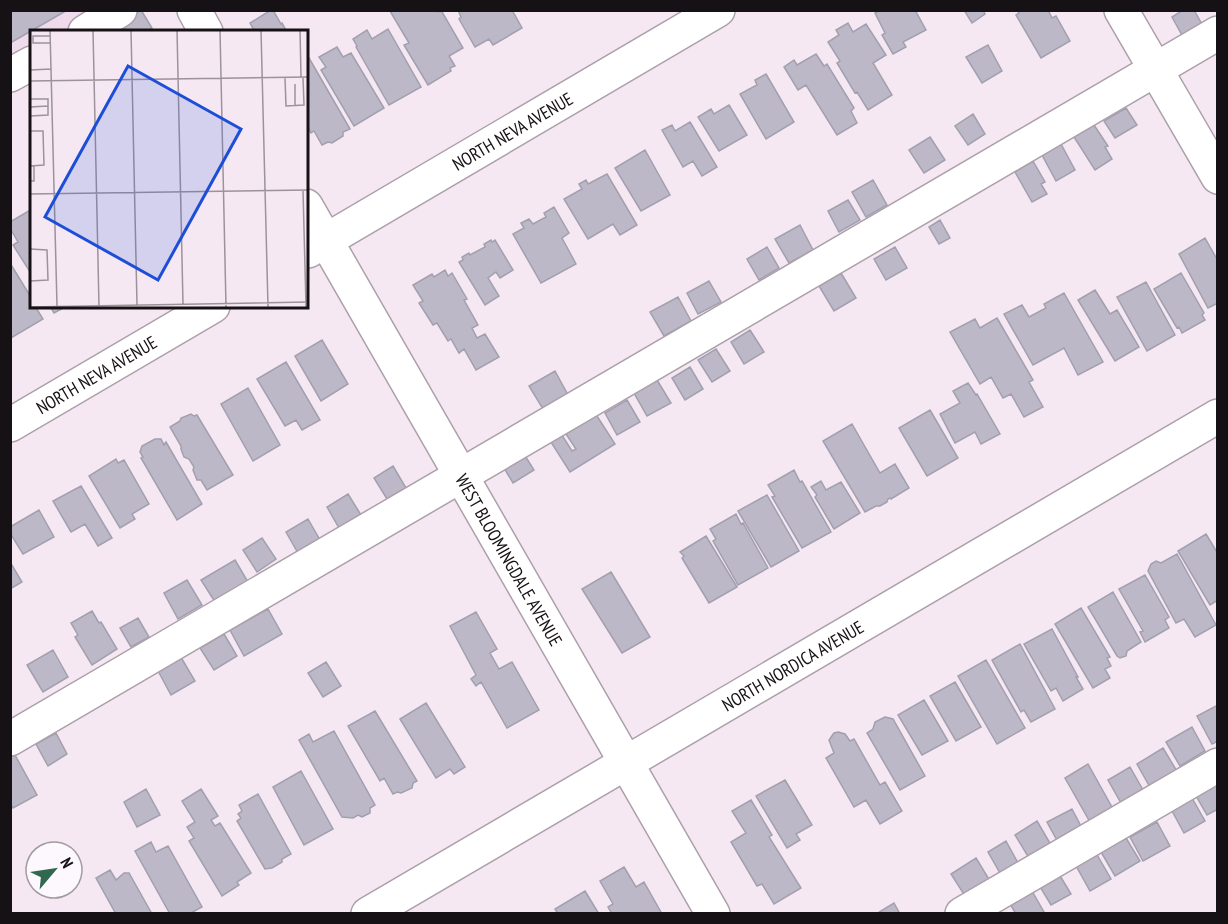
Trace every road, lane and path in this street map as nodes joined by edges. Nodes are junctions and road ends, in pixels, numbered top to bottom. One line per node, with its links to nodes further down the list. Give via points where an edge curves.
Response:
1 (120, 10): 5 (street)
2 (194, 10): 6 (street)
3 (718, 10): 13 (street, NORTH NEVA AVENUE)
4 (1121, 10): 9 (street)
5 (88, 30)
6 (205, 30)
7 (1218, 33): 9 (street)
8 (30, 64): 10 (street)
9 (1156, 70): 11 (street); 17 (street)
10 (10, 75)
11 (1218, 177)
12 (308, 214): 13 (street, WEST BLOOMINGDALE AVENUE)
13 (316, 246): 17 (street, WEST BLOOMINGDALE AVENUE)
14 (210, 308): 16 (street, NORTH NEVA AVENUE)
15 (1218, 416): 19 (street, NORTH NORDICA AVENUE)
16 (10, 425)
17 (461, 475): 18 (street); 19 (street, WEST BLOOMINGDALE AVENUE)
18 (10, 739)
19 (626, 762): 21 (street, NORTH NORDICA AVENUE); 22 (street, WEST BLOOMINGDALE AVENUE)
20 (1218, 765): 23 (street)
21 (368, 914)
22 (713, 914)
23 (962, 914)

